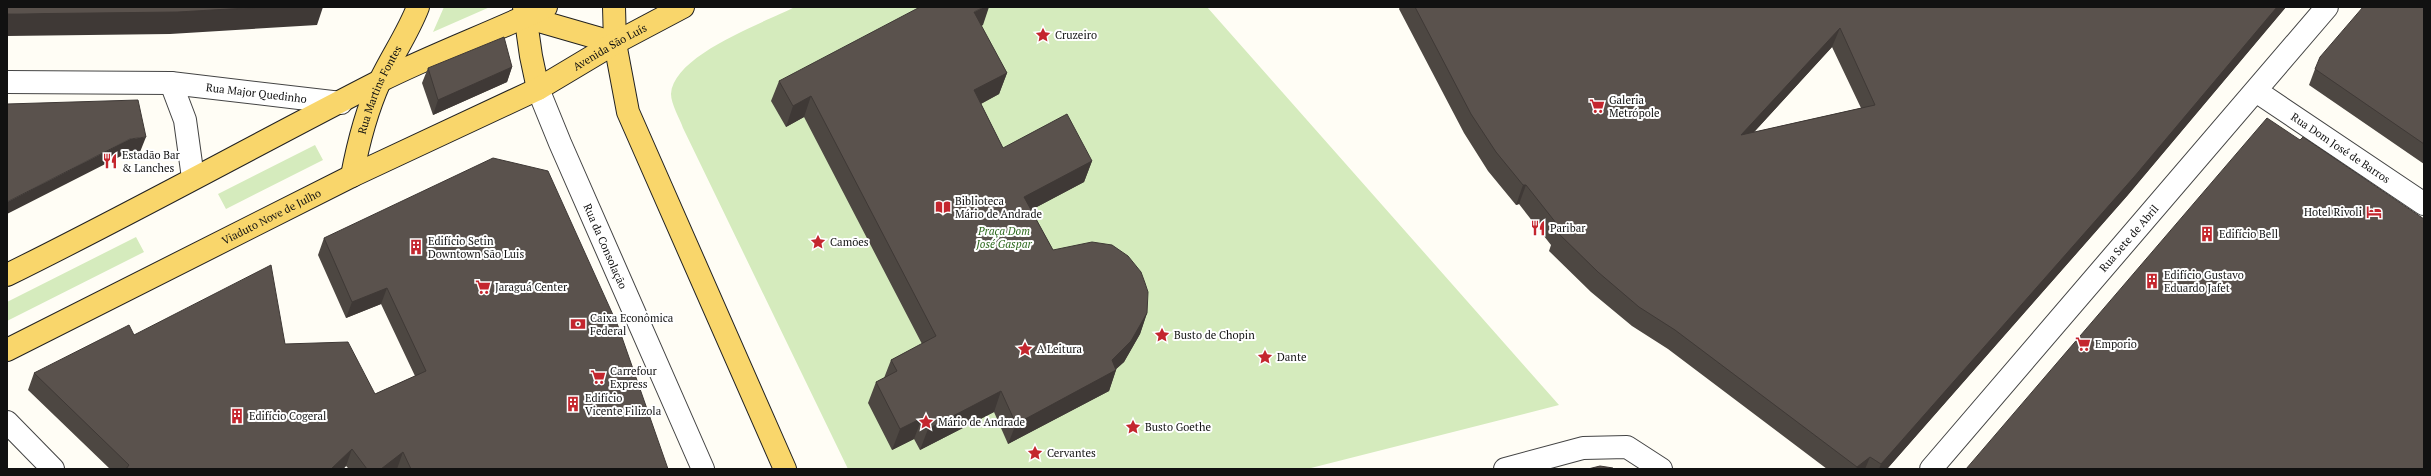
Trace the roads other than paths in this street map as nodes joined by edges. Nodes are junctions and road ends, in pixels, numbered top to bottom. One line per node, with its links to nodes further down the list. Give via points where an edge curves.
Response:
1 (418, 7): 9 (main road, Rua Martins Fontes)
2 (546, 7): 6 (main road)
3 (614, 7): 7 (main road)
4 (683, 7): 7 (main road, Avenida São Luís)
5 (2327, 7): 12 (street, Rua Sete de Abril)
6 (524, 12): 7 (main road); 9 (main road); 11 (main road, Rua da Consolação)
7 (615, 43): 11 (main road, Avenida São Luís); 22 (main road, via 628,112)
8 (7, 82): 10 (street, Rua Major Quedinho)
9 (380, 82): 13 (main road); 14 (main road, Rua Martins Fontes, via 358,144)
10 (171, 84): 13 (street, Rua Major Quedinho); 15 (street, via 185,120)
11 (538, 89): 14 (main road, Viaduto Nove de Julho); 21 (street, Rua da Consolação)
12 (2256, 91): 16 (street, Rua Dom José de Barros); 25 (street, Rua Sete de Abril)
13 (341, 103): 15 (main road)
14 (352, 176): 18 (main road, Viaduto Nove de Julho)
15 (194, 178): 17 (main road, via 160,199)
16 (2424, 204)
17 (16, 271)
18 (7, 350)
19 (7, 422): 20 (street)
20 (53, 469)
21 (703, 469)
22 (785, 469)
23 (1505, 469): 24 (street, via 1583,448 1627,447)
24 (1661, 469)
25 (1931, 469)

